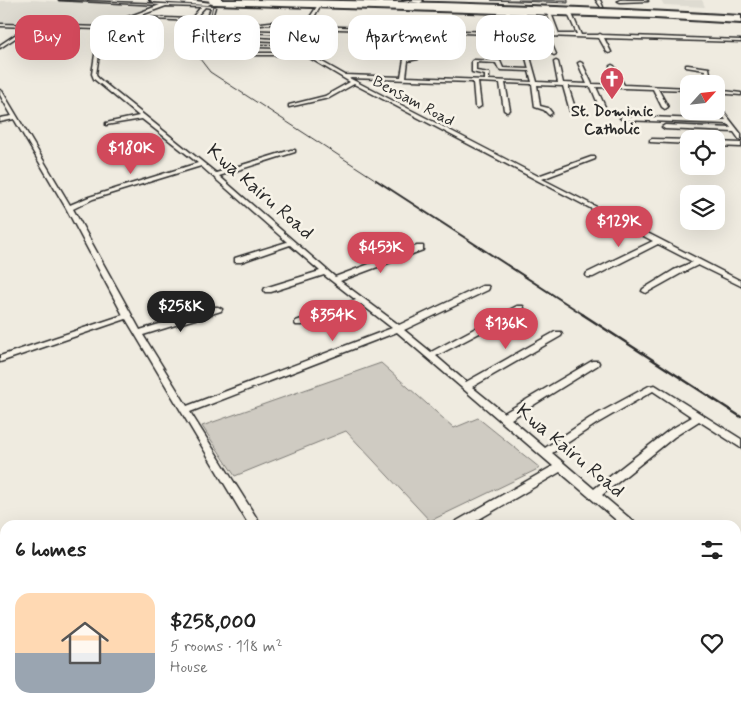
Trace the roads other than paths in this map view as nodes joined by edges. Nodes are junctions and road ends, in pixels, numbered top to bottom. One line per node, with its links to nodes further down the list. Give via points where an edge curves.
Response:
1 (61, 0): 10 (street)
2 (153, 0): 7 (main road)
3 (294, 0): 13 (highway)
4 (379, 0): 6 (main road)
5 (406, 0): 6 (street)
6 (420, 1): 11 (main road)
7 (212, 2): 10 (street); 12 (main road); 13 (highway); 18 (street); 21 (street, via 192,20)
8 (621, 2): 9 (street); 13 (main road); 20 (main road)
9 (646, 2)
10 (165, 5): 17 (street)
11 (571, 5): 13 (highway)
12 (318, 6): 14 (main road); 19 (street)
13 (606, 7): 16 (highway); 20 (highway)
14 (549, 13): 15 (main road); 26 (street)
15 (570, 14): 16 (main road); 27 (street)
16 (595, 14): 20 (main road)
17 (138, 15)
18 (209, 15)
19 (313, 15)
20 (741, 17)
21 (164, 19)
22 (0, 25): 23 (street)
23 (15, 25)
24 (338, 30): 25 (street)
25 (476, 32)
26 (557, 34): 27 (street)
27 (579, 34): 28 (street)
28 (600, 35): 30 (street); 34 (street)
29 (15, 37): 33 (street)
30 (634, 37): 31 (street); 32 (street)
31 (741, 41)
32 (639, 44)
33 (0, 47)
34 (609, 52)
35 (96, 60): 70 (street, Kwa Kairu Road, via 95,77)
36 (317, 60): 45 (street, Bensam Road)
37 (406, 60): 46 (street)
38 (528, 60): 43 (street)
39 (556, 62): 52 (street)
40 (580, 63): 53 (street)
41 (612, 66): 54 (street)
42 (688, 66): 44 (street, via 706,69)
43 (531, 70): 48 (street, via 495,73); 51 (street)
44 (708, 75)
45 (343, 76): 46 (street); 49 (street, Bensam Road)
46 (404, 78): 47 (street)
47 (475, 81): 48 (street); 61 (street)
48 (487, 81): 50 (street)
49 (354, 82): 60 (street, via 327,97); 85 (street, Bensam Road)
50 (502, 82): 51 (street); 64 (street)
51 (535, 83): 52 (street); 67 (street, via 538,107)
52 (563, 84): 53 (street); 65 (street)
53 (592, 85): 54 (street); 66 (street)
54 (622, 86): 55 (street)
55 (654, 87): 56 (street); 63 (street)
56 (680, 89)
57 (725, 92): 58 (street)
58 (741, 94)
59 (1, 95): 62 (street)
60 (291, 106)
61 (478, 106)
62 (4, 107): 69 (street)
63 (665, 107)
64 (507, 110)
65 (573, 111)
66 (604, 111)
67 (549, 113)
68 (725, 115): 73 (street)
69 (14, 117): 72 (street); 86 (street)
70 (144, 117): 74 (street); 83 (street, Kwa Kairu Road)
71 (624, 118): 73 (street)
72 (0, 120)
73 (730, 122): 76 (street)
74 (108, 124)
75 (665, 128): 76 (street)
76 (739, 135)
77 (652, 141): 78 (street)
78 (680, 142)
79 (725, 144): 80 (street)
80 (741, 145)
81 (292, 151): 84 (street)
82 (593, 158): 85 (street)
83 (202, 164): 84 (street, Kwa Kairu Road); 86 (street, via 91,198)
84 (216, 175): 88 (street, Kwa Kairu Road)
85 (538, 178): 87 (street, Bensam Road)
86 (70, 208): 102 (street)
87 (658, 241): 91 (street, Bensam Road); 93 (street)
88 (291, 243): 90 (street); 92 (street, Kwa Kairu Road)
89 (420, 248): 94 (street)
90 (238, 260)
91 (698, 262): 95 (street, Bensam Road); 98 (street)
92 (325, 272): 94 (street, Kwa Kairu Road); 97 (street)
93 (590, 275)
94 (334, 280): 99 (street, Kwa Kairu Road)
95 (741, 284)
96 (485, 288): 104 (street)
97 (268, 290)
98 (646, 292)
99 (362, 301): 103 (street); 104 (street, Kwa Kairu Road)
100 (520, 308): 107 (street)
101 (218, 309): 105 (street)
102 (128, 316): 105 (street); 108 (street)
103 (299, 323)
104 (398, 329): 107 (street, Kwa Kairu Road); 111 (street)
105 (138, 334): 111 (street)
106 (558, 334): 110 (street)
107 (430, 356): 110 (street, Kwa Kairu Road)
108 (0, 359)
109 (595, 363): 113 (street)
110 (466, 386): 113 (street, Kwa Kairu Road)
111 (185, 410): 118 (street)
112 (698, 417): 114 (street); 115 (street, via 652,388); 117 (street)
113 (504, 418): 115 (street, Kwa Kairu Road)
114 (741, 444)
115 (545, 453): 116 (street, Kwa Kairu Road)
116 (561, 467): 117 (street, Kwa Kairu Road); 119 (street)
117 (594, 494): 120 (street, Kwa Kairu Road)
118 (252, 520)
119 (468, 520)
120 (622, 520)

